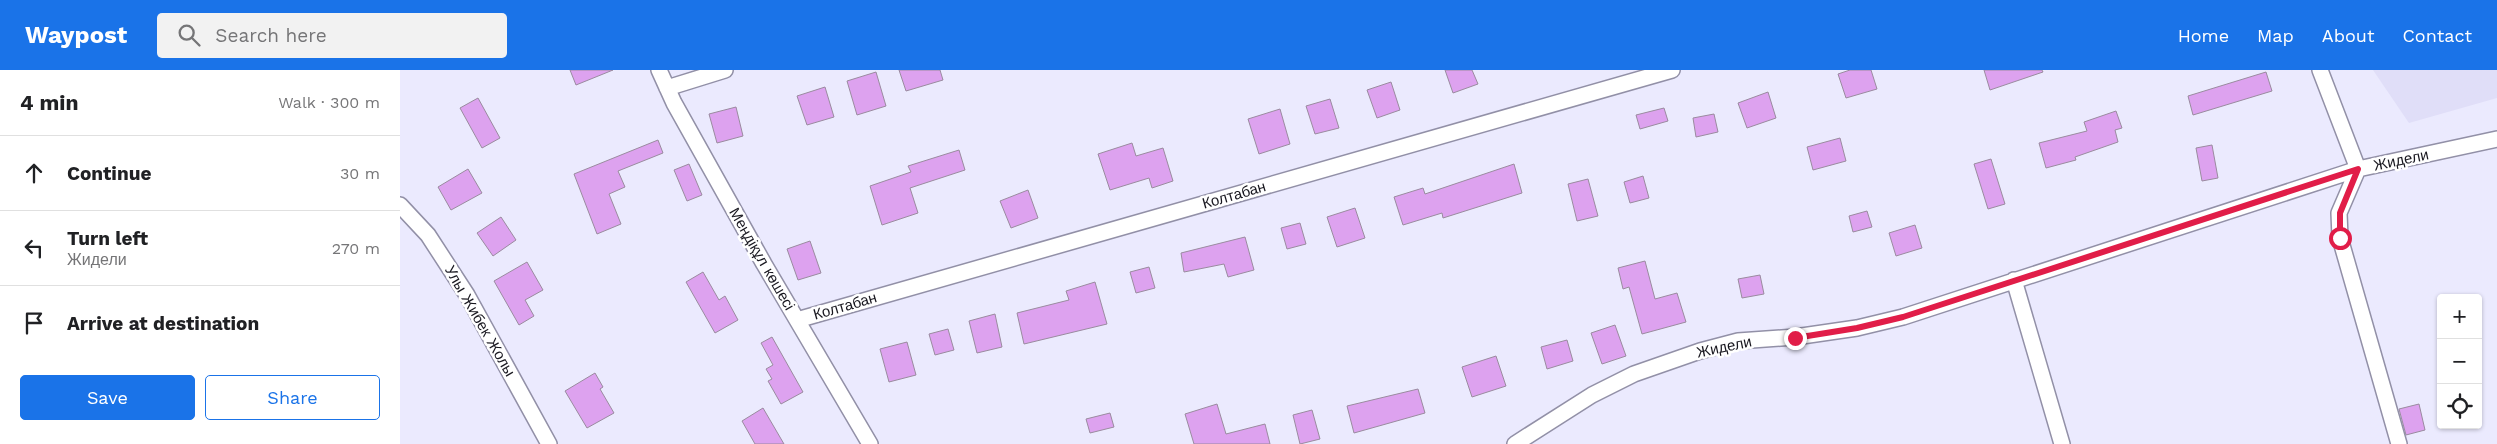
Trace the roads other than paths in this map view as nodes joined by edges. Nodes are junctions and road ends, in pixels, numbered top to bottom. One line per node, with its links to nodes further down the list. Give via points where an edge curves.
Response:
1 (659, 70): 5 (street, Меңдіқұл көшесі)
2 (725, 70): 5 (street)
3 (1672, 70): 10 (street, Колтабан)
4 (2320, 70): 7 (street)
5 (667, 88): 10 (street, Меңдіқұл көшесі)
6 (2497, 139): 7 (street, Жидели)
7 (2358, 169): 9 (street, Жидели); 15 (street, via 2340,213 2340,238)
8 (400, 205): 11 (street, Улы Жибек Жолы, via 428,235 467,295)
9 (2014, 280): 13 (street, Жидели, via 1903,317 1857,328 1795,338 1738,341 1700,351 1634,374); 14 (street)
10 (797, 320): 12 (street, Меңдіқұл көшесі)
11 (549, 444)
12 (870, 444)
13 (1515, 444)
14 (2062, 444)
15 (2399, 444)

